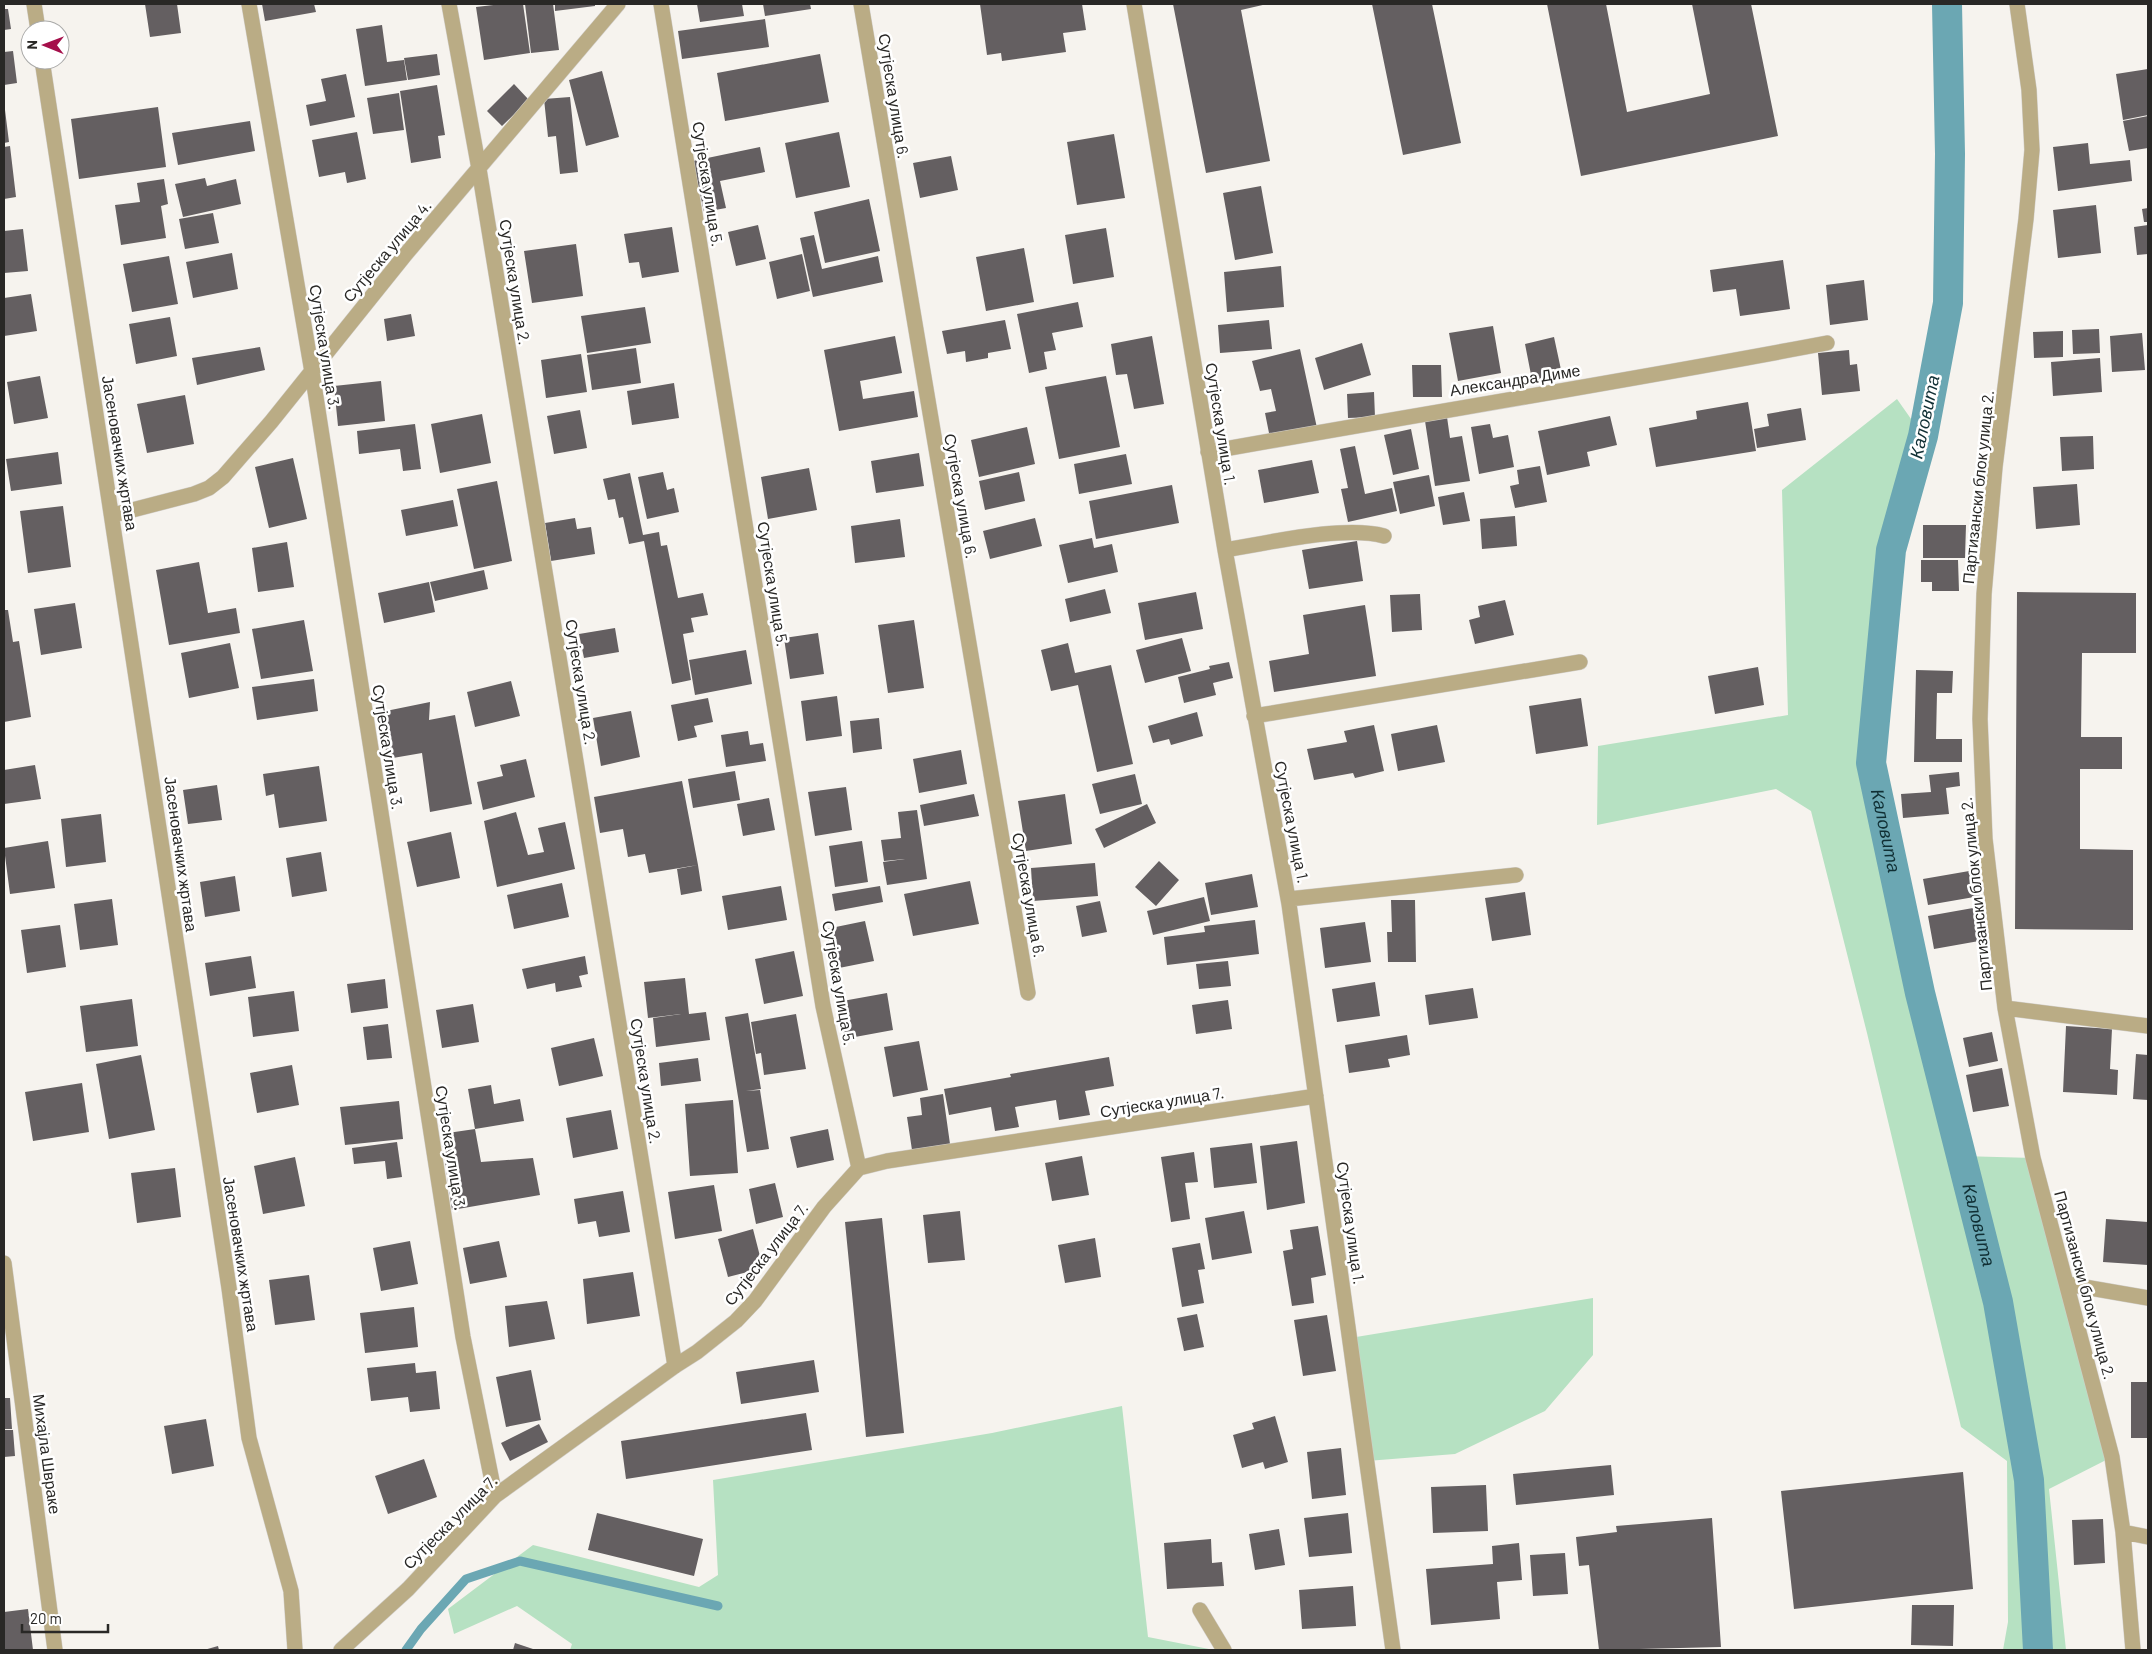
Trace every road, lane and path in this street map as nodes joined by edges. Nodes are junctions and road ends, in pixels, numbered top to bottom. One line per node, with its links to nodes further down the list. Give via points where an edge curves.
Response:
1 (34, 4): 9 (street)
2 (249, 4): 13 (street, Сутјеска улица 3.)
3 (449, 4): 11 (street, Сутјеска улица 2.)
4 (618, 4): 11 (street, Сутјеска улица 4.)
5 (661, 4): 26 (street, Сутјеска улица 5., via 823,1006)
6 (861, 4): 22 (street, Сутјеска улица 6.)
7 (1134, 4): 14 (street, Сутјеска улица 1.)
8 (2017, 4): 23 (street, Партизански блок улица 2., via 2032,150 1995,467 1984,594 1980,719 1985,838)
9 (36, 20)
10 (44, 70): 15 (street, Јасеновачких жртава)
11 (479, 169): 13 (street, Сутјеска улица 4., via 405,255); 30 (street, Сутјеска улица 2.)
12 (1826, 343): 14 (street, Александра Диме)
13 (312, 372): 15 (street, Сутјеска улица 4., via 223,477 209,488); 31 (street, Сутјеска улица 3., via 463,1337)
14 (1208, 452): 17 (street, Сутјеска улица 1.)
15 (113, 516): 36 (street, Јасеновачких жртава, via 249,1438 291,1591)
16 (1384, 536): 17 (street, via 1374,533 1333,534)
17 (1225, 550): 19 (street, Сутјеска улица 1.)
18 (1580, 662): 19 (street)
19 (1254, 716): 21 (street, Сутјеска улица 1.)
20 (1516, 875): 21 (street)
21 (1289, 898): 25 (street, Сутјеска улица 1.)
22 (1028, 993)
23 (2005, 1008): 24 (street); 28 (street, Партизански блок улица 2., via 2033,1158)
24 (2148, 1026)
25 (1316, 1096): 26 (street, Сутјеска улица 7., via 887,1161); 39 (street, Сутјеска улица 1.)
26 (859, 1168): 30 (street, Сутјеска улица 7., via 824,1207 755,1301 736,1321)
27 (4, 1262): 35 (street, Михајла Швраке)
28 (2067, 1284): 29 (street); 32 (street, Партизански блок улица 2., via 2112,1457)
29 (2148, 1298)
30 (675, 1366): 31 (street, Сутјеска улица 7.)
31 (495, 1496): 37 (street, Сутјеска улица 7., via 408,1589)
32 (2124, 1532): 33 (street); 40 (street, Партизански блок улица 2.)
33 (2148, 1537)
34 (1200, 1610): 38 (street)
35 (55, 1650)
36 (295, 1650)
37 (341, 1650)
38 (1224, 1650)
39 (1393, 1650)
40 (2134, 1650)

